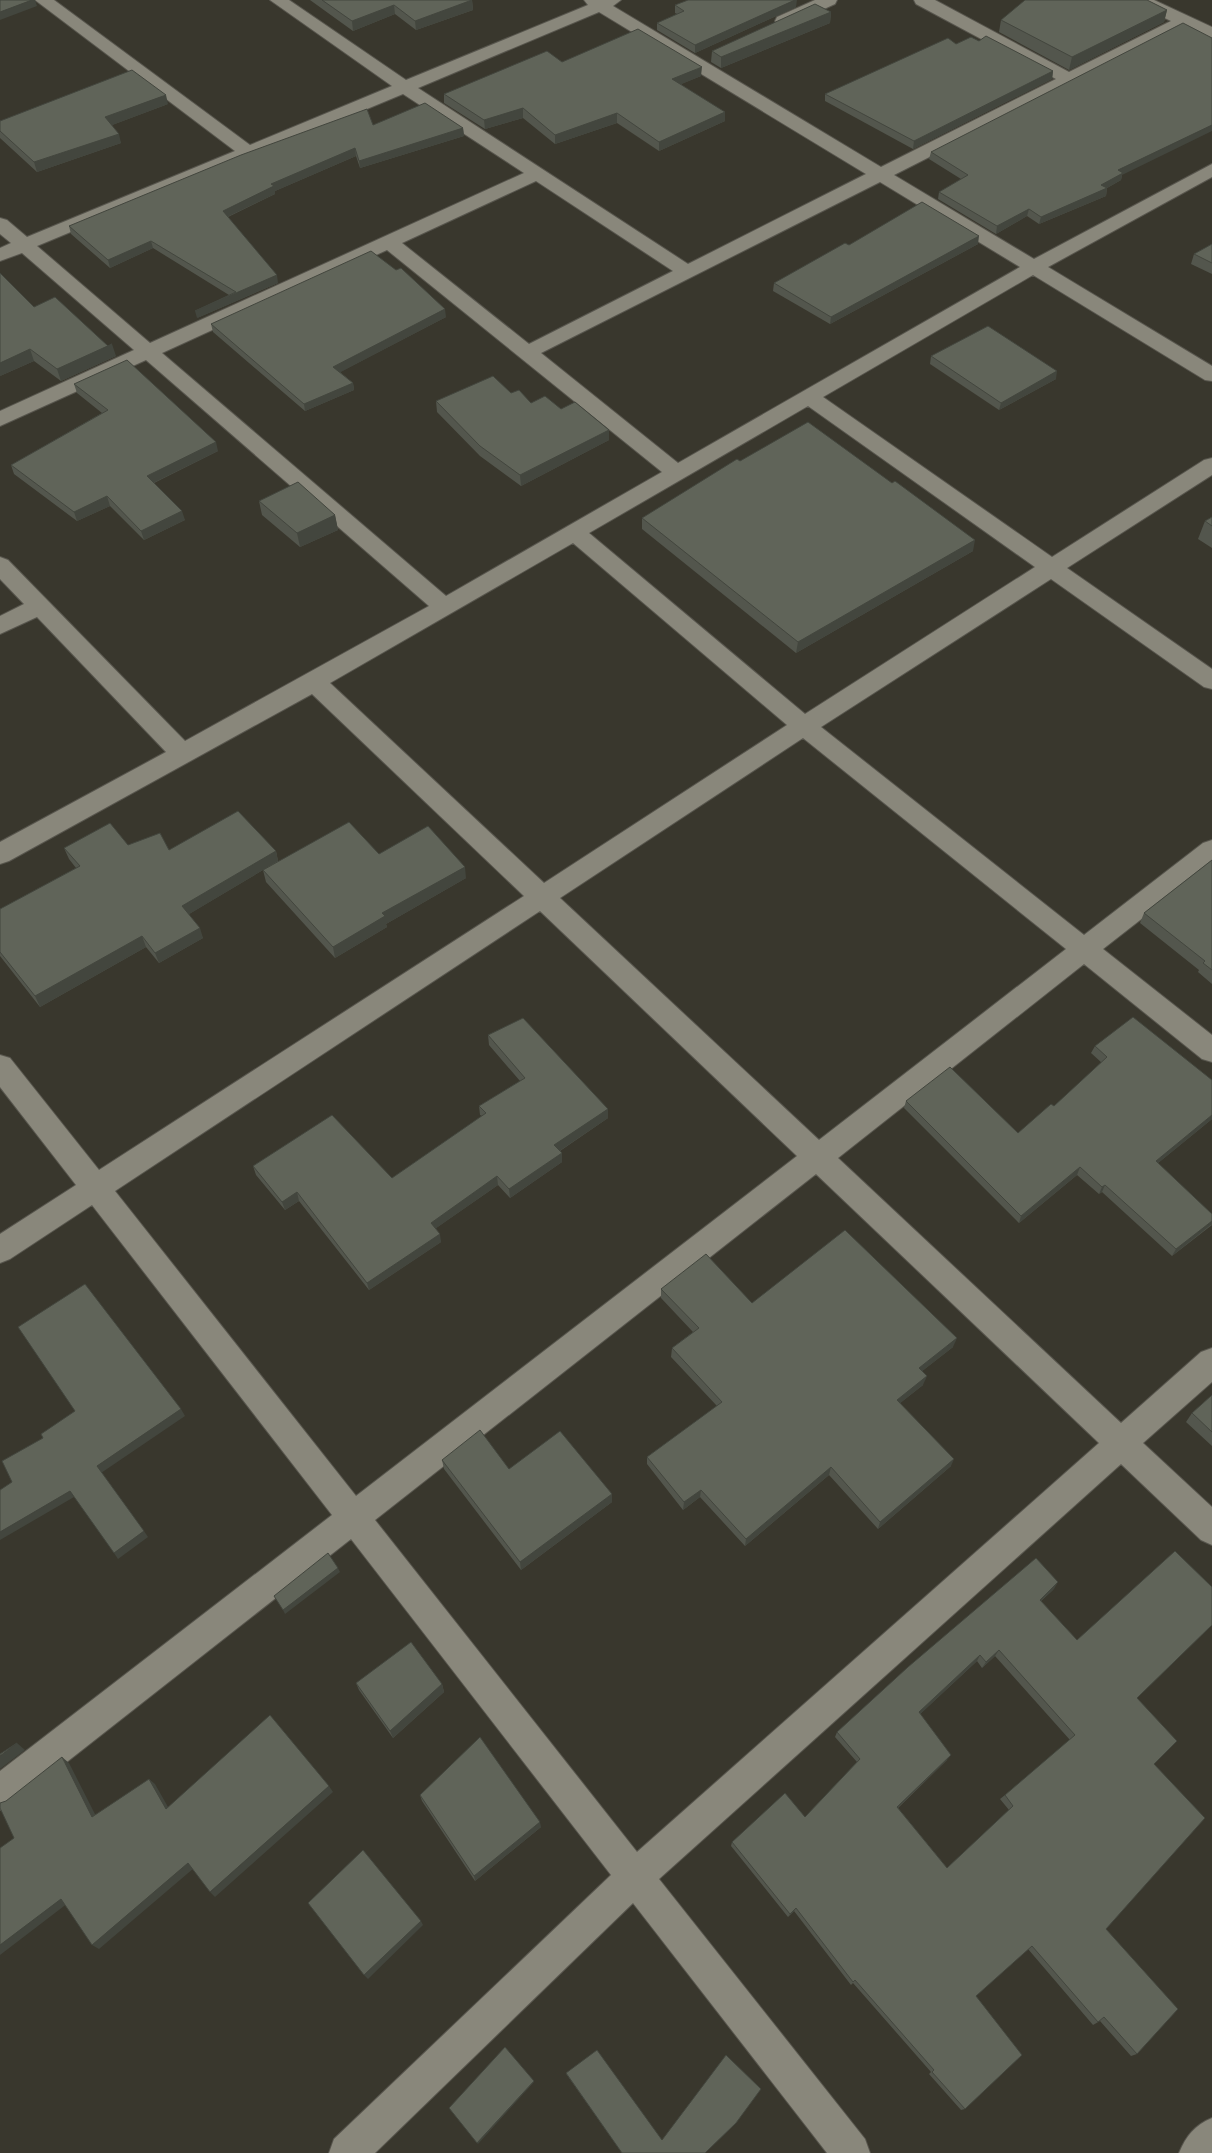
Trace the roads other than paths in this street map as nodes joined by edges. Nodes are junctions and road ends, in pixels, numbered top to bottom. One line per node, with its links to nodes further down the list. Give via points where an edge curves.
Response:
1 (43, 0): 12 (street)
2 (278, 0): 15 (street)
3 (829, 0): 8 (street)
4 (922, 0): 14 (street)
5 (1140, 0): 7 (street)
6 (602, 2): 11 (street); 15 (street)
7 (1184, 21): 9 (street); 14 (street)
8 (766, 29)
9 (1212, 34)
10 (712, 53): 11 (street)
11 (694, 62): 19 (street)
12 (138, 70): 13 (street); 16 (street)
13 (120, 77)
14 (1069, 79): 19 (street)
15 (405, 87): 16 (street); 18 (street)
16 (248, 152): 22 (street)
17 (1212, 170): 24 (street)
18 (538, 174): 21 (street); 25 (street)
19 (879, 176): 24 (street); 25 (street)
20 (0, 224): 22 (street)
21 (388, 242): 26 (street); 27 (street)
22 (24, 246): 23 (street); 26 (street)
23 (0, 255)
24 (1034, 267): 28 (street); 29 (street)
25 (687, 272): 27 (street)
26 (147, 352): 30 (street); 37 (street)
27 (526, 353): 32 (street)
28 (1212, 375)
29 (809, 397): 32 (street); 35 (street)
30 (0, 419)
31 (1212, 465): 35 (street)
32 (677, 473): 33 (street)
33 (574, 532): 37 (street); 41 (street)
34 (0, 565): 36 (street)
35 (1053, 568): 39 (street); 41 (street)
36 (40, 605): 38 (street); 42 (street)
37 (444, 607): 40 (street)
38 (0, 626)
39 (1212, 680)
40 (314, 682): 42 (street); 45 (street)
41 (804, 726): 45 (street); 46 (street)
42 (183, 754): 44 (street)
43 (1212, 850): 46 (street)
44 (0, 854)
45 (544, 898): 49 (street); 50 (street)
46 (1084, 949): 47 (street); 49 (street)
47 (1212, 1051)
48 (0, 1066): 50 (street)
49 (818, 1157): 53 (street); 54 (street)
50 (96, 1188): 51 (street); 54 (street)
51 (0, 1250)
52 (1212, 1362): 53 (street)
53 (1122, 1444): 55 (street); 57 (street)
54 (354, 1518): 56 (street); 57 (street)
55 (1212, 1529)
56 (0, 1793)
57 (635, 1877): 59 (street); 60 (street)
58 (1212, 2137): 61 (street)
59 (348, 2153)
60 (851, 2153)
61 (1198, 2153)

